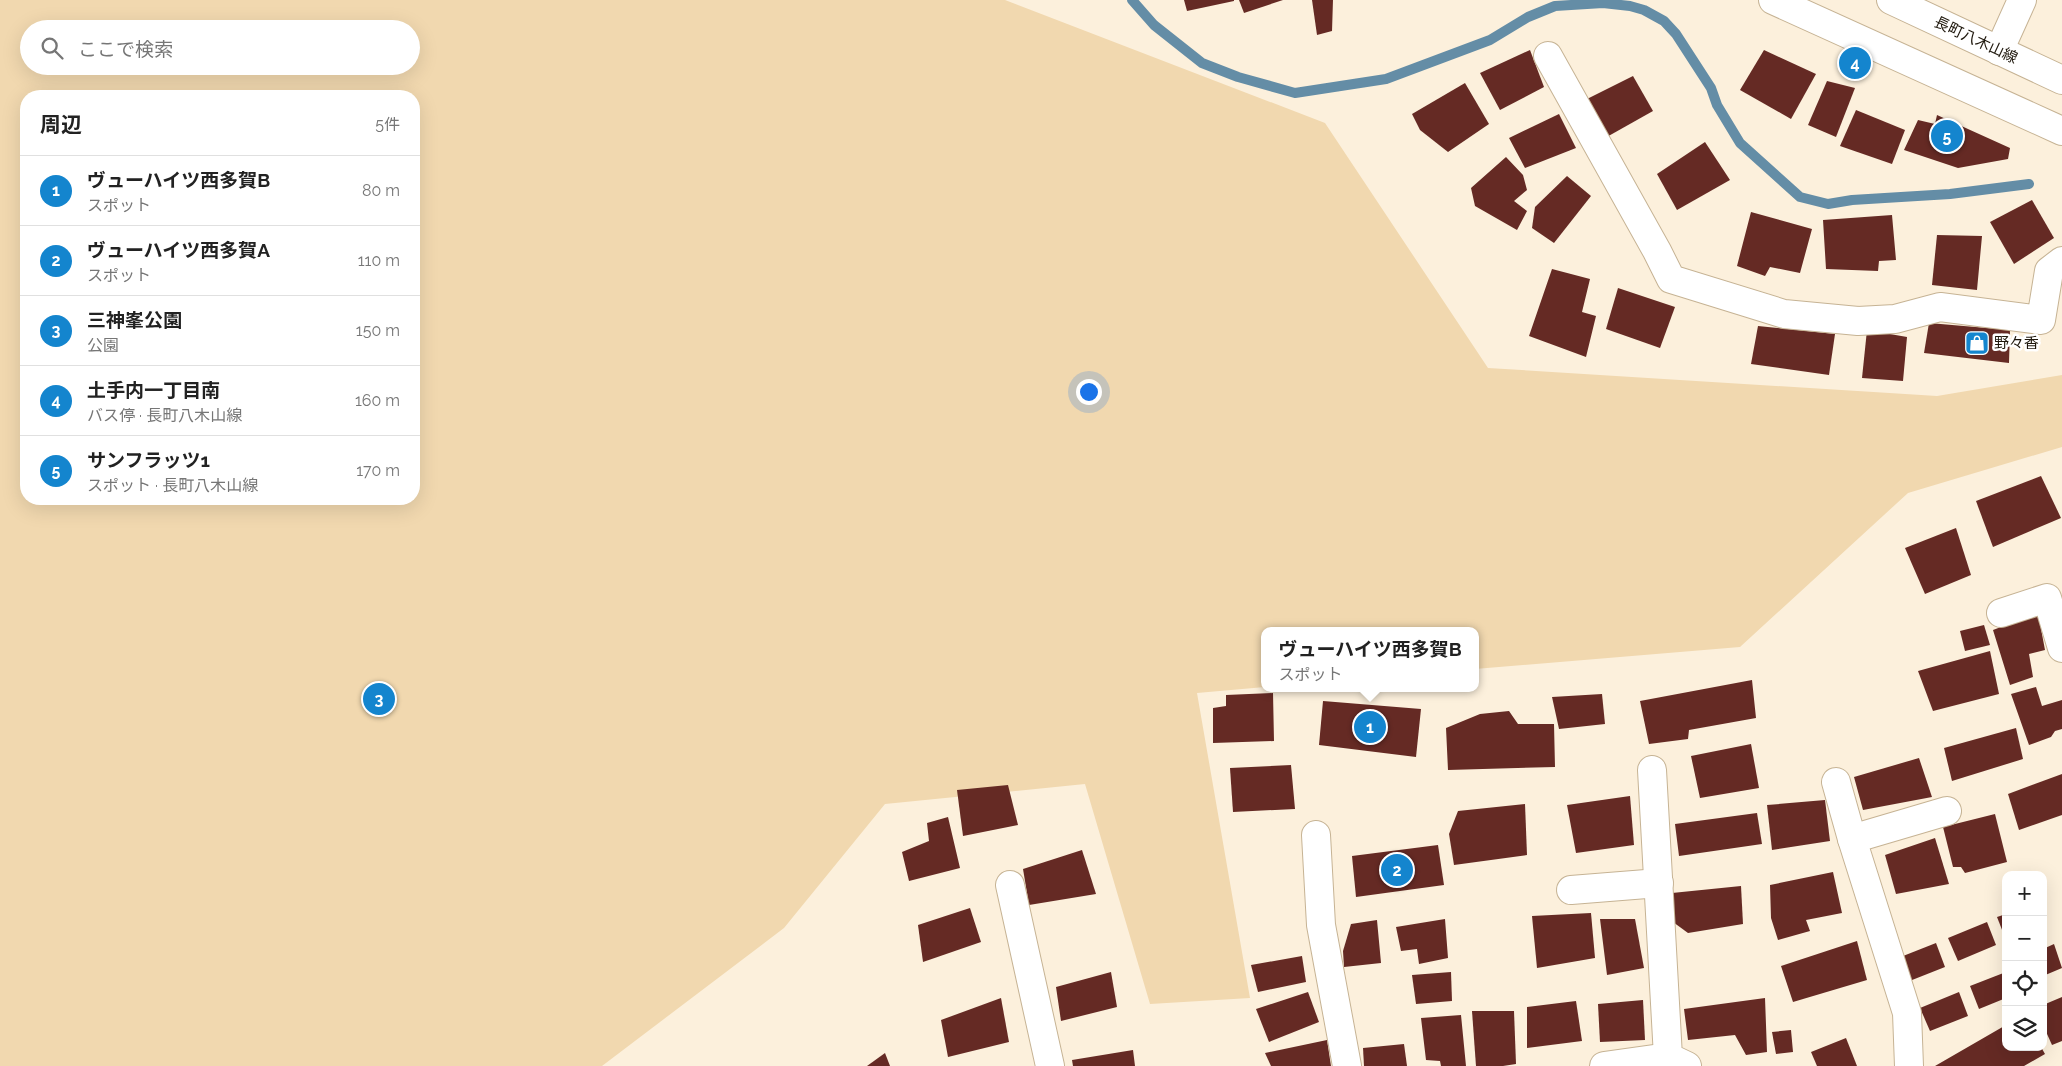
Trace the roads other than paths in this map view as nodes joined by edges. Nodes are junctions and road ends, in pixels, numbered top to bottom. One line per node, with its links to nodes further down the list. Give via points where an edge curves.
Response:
1 (1773, 0): 7 (street)
2 (1891, 0): 4 (street, 長町八木山線)
3 (2022, 0): 4 (street)
4 (1999, 51): 6 (street, 長町八木山線)
5 (1548, 56): 8 (street, via 1671,279 1784,314 1858,321 1895,319 1940,307 2041,320 2049,271)
6 (2062, 80)
7 (2062, 131)
8 (2062, 261)
9 (2001, 613): 10 (street, via 2047,598)
10 (2062, 648)
11 (1652, 770): 16 (street)
12 (1836, 782): 15 (street)
13 (1947, 811): 15 (street)
14 (1316, 836): 21 (street, via 1320,926)
15 (1852, 839): 23 (street, via 1907,1013)
16 (1659, 883): 18 (street); 19 (street)
17 (1010, 886): 20 (street)
18 (1571, 890)
19 (1678, 1062): 22 (street)
20 (1050, 1066)
21 (1347, 1066)
22 (1604, 1066)
23 (1909, 1066)

